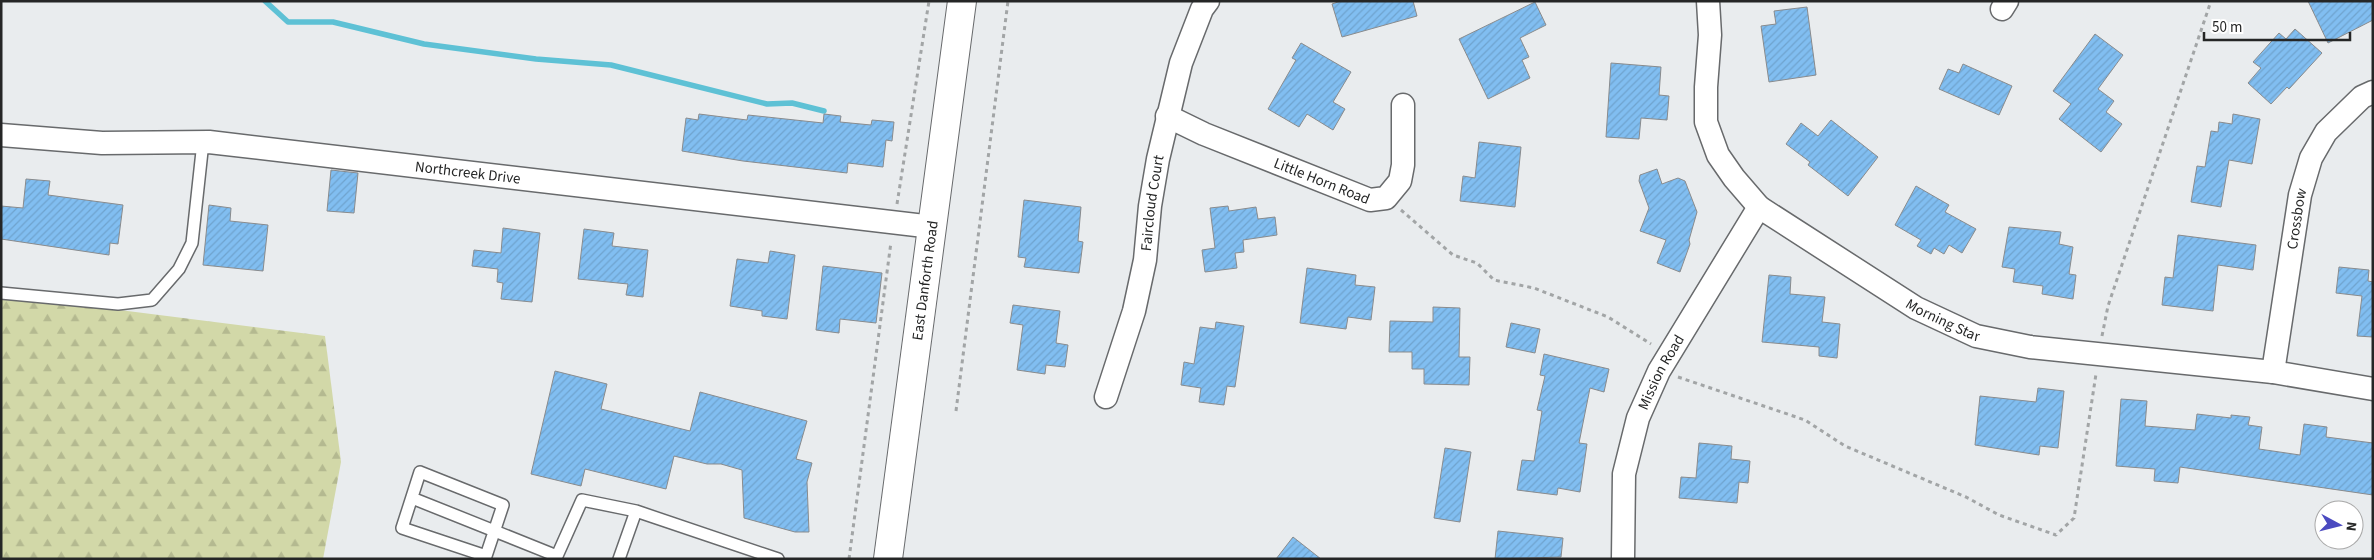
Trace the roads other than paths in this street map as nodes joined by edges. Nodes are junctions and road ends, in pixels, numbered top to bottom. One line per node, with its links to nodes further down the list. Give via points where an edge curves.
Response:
1 (962, 1): 10 (street, East Danforth Road)
2 (1708, 1): 9 (street, Morning Star, via 1710,35 1706,122 1718,155)
3 (1203, 4): 6 (street, Faircloud Court, via 1181,63)
4 (2373, 92): 12 (street, Crossbow, via 2362,97 2326,132 2311,158 2300,195)
5 (1403, 105): 6 (street, Little Horn Road, via 1400,181 1386,198 1370,200 1204,134)
6 (1168, 116): 14 (street, Faircloud Court, via 1134,311)
7 (1, 135): 8 (street, Northcreek Drive, via 102,143)
8 (203, 142): 10 (street, Northcreek Drive); 11 (lane, via 192,243 179,268 152,300 118,304)
9 (1759, 207): 12 (street, Morning Star, via 1916,308 1976,336 2030,347); 22 (street, Mission Road, via 1664,363 1638,418 1624,474)
10 (932, 227): 21 (street, East Danforth Road)
11 (1, 293)
12 (2273, 372): 13 (street, Morning Star)
13 (2373, 389)
14 (1106, 397)
15 (412, 498): 17 (lane); 17 (lane, via 420,472 503,505); 17 (lane, via 402,528 486,556)
16 (636, 511): 18 (lane, via 582,500); 19 (lane); 20 (lane)
17 (494, 532): 18 (lane)
18 (557, 558)
19 (619, 559)
20 (778, 559)
21 (888, 559)
22 (1623, 559)

